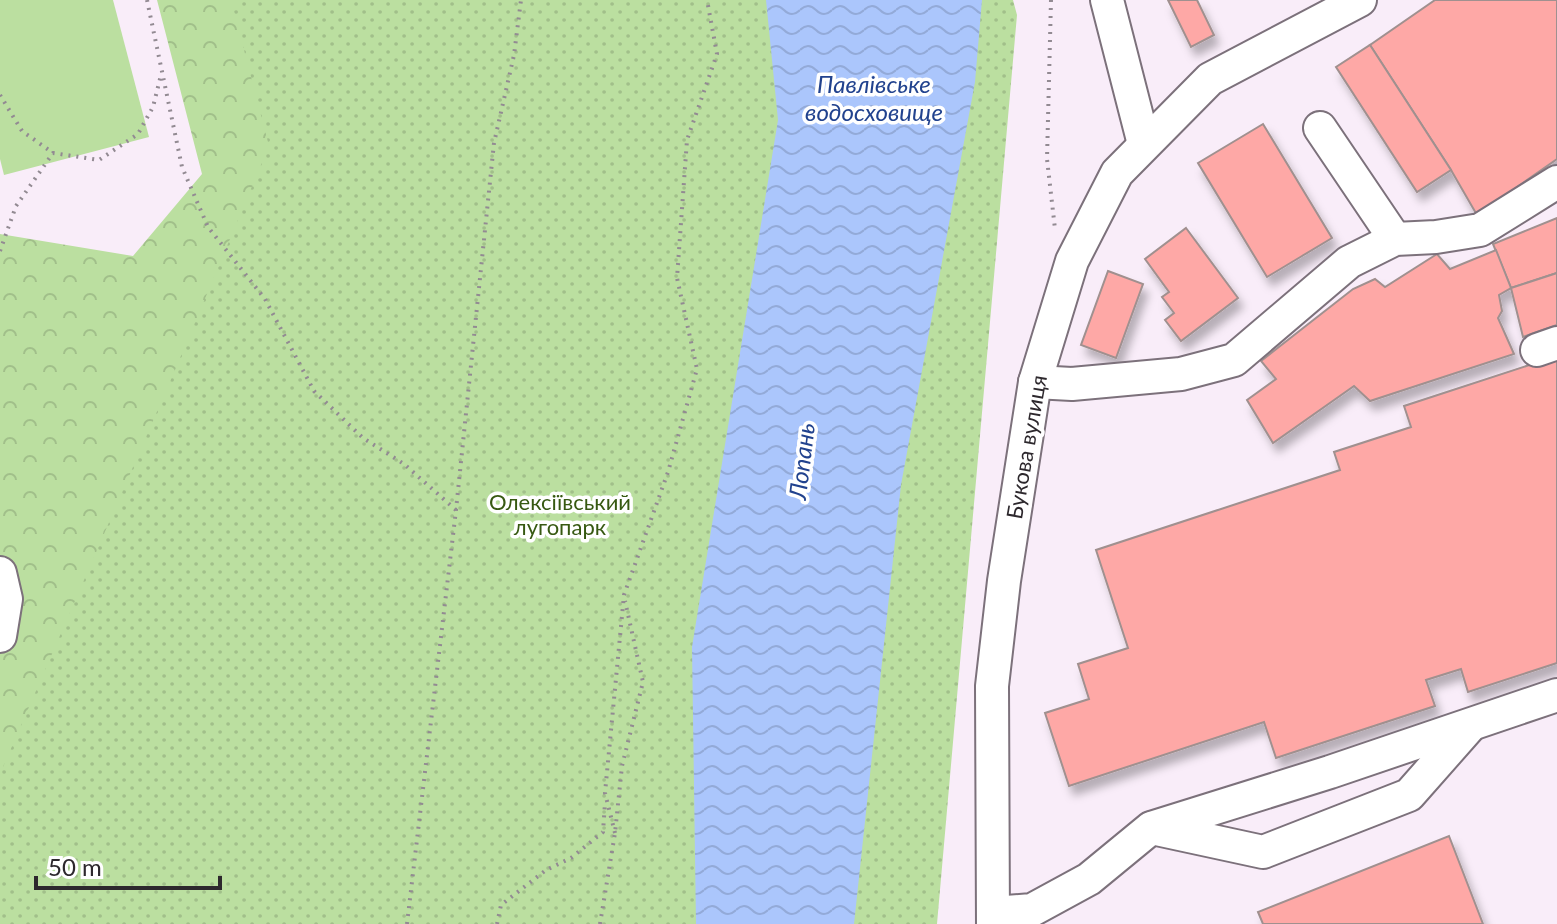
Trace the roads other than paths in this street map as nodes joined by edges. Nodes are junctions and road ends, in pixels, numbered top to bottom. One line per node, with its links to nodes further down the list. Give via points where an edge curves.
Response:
1 (1107, 0): 4 (street)
2 (1360, 0): 4 (street, Букова вулиця, via 1210,79)
3 (1320, 128): 6 (street)
4 (1144, 144): 7 (street, Букова вулиця, via 1117,173 1072,261)
5 (1557, 182): 6 (street, via 1480,230)
6 (1395, 239): 7 (street, via 1349,262 1234,360 1181,374 1072,384)
7 (1035, 382): 13 (street, Букова вулиця, via 992,686)
8 (0, 573): 9 (street, via 6,599)
9 (0, 636)
10 (1557, 695): 11 (street)
11 (1472, 724): 12 (street); 12 (street, via 1409,795 1263,852)
12 (1151, 828): 13 (street, via 1089,879 1032,910)
13 (993, 918)

